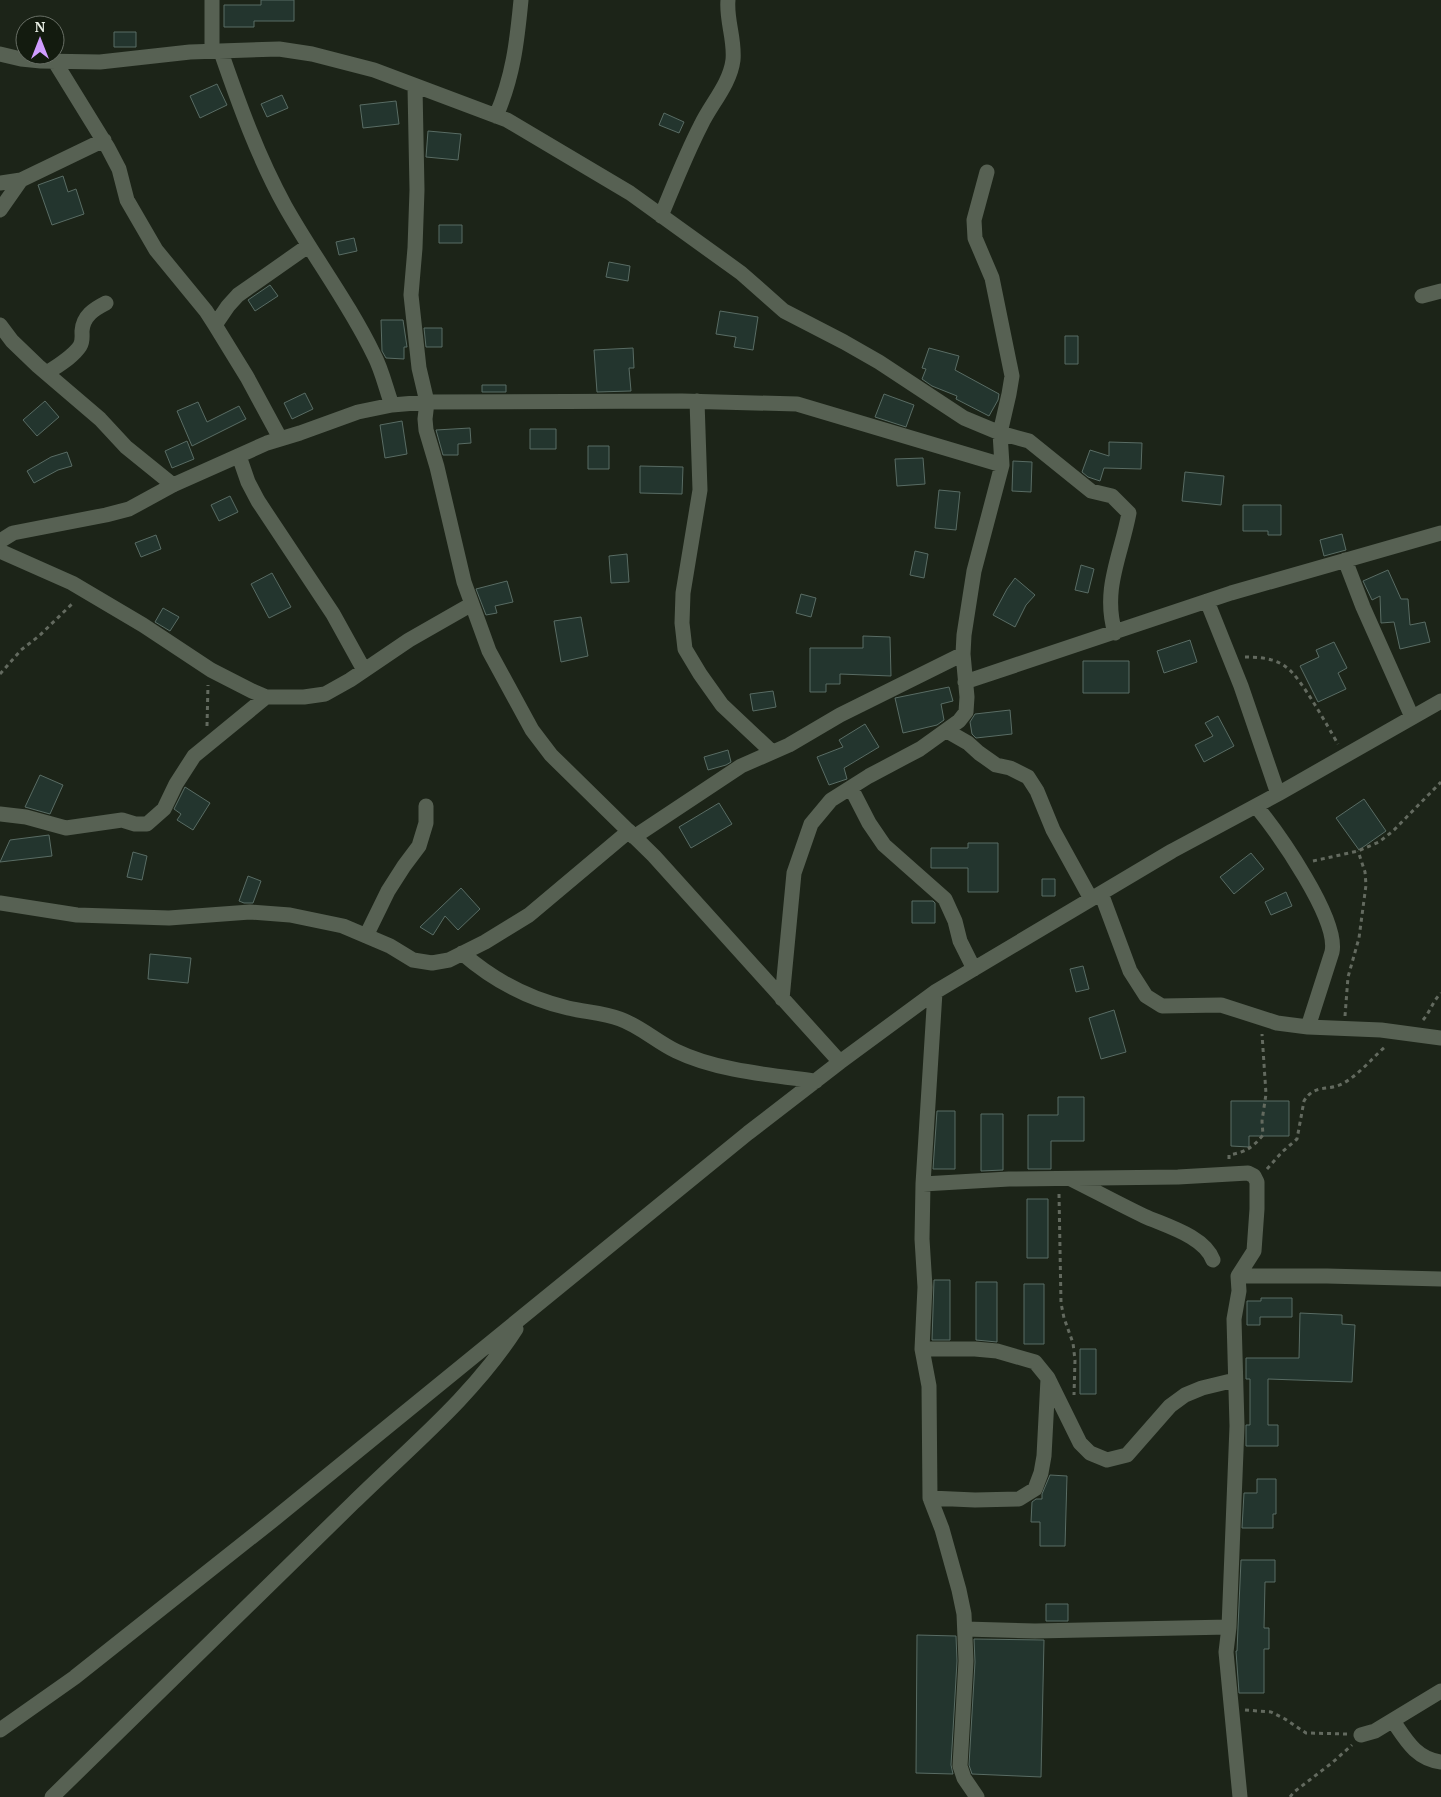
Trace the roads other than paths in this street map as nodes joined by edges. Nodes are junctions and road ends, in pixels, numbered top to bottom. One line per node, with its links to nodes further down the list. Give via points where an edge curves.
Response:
1 (212, 0): 4 (street)
2 (521, 0): 10 (street, via 514,64)
3 (728, 0): 16 (street, via 733,60 730,74 701,124)
4 (217, 51): 7 (street, via 100,62); 9 (street, via 279,49 312,54 374,70); 17 (street, via 258,150)
5 (0, 54): 6 (street)
6 (15, 58)
7 (65, 61)
8 (57, 65): 11 (street)
9 (416, 87): 10 (street); 25 (street, via 417,190 412,295 419,368)
10 (496, 116): 16 (street, via 583,164)
11 (104, 140): 13 (street); 22 (street, via 119,169 128,200 156,250)
12 (987, 172): 27 (street, via 974,220 975,238 992,278 1012,376)
13 (21, 180): 14 (street); 15 (street)
14 (0, 183)
15 (0, 210)
16 (662, 216): 27 (street, via 741,273 784,311 879,362 964,418)
17 (308, 246): 22 (street, via 238,295); 26 (street, via 337,288 375,356)
18 (1441, 291): 19 (street)
19 (1422, 296)
20 (106, 303): 23 (street, via 90,312 85,320 82,340 76,351)
21 (0, 325): 23 (street, via 12,341)
22 (215, 325): 28 (street)
23 (47, 373): 31 (street)
24 (697, 401): 25 (street); 30 (street, via 797,404); 46 (street, via 700,490 683,592 685,649 722,705)
25 (428, 402): 26 (street); 37 (street, via 426,430)
26 (392, 405): 28 (street, via 358,412)
27 (1000, 433): 30 (street); 38 (street, via 1029,441 1091,491 1112,496 1129,513 1110,591 1110,617)
28 (280, 438): 29 (street)
29 (239, 456): 31 (street); 40 (street, via 258,501 333,614)
30 (1002, 465): 39 (street, via 974,571)
31 (173, 486): 33 (street, via 129,509 13,533)
32 (1441, 533): 35 (street)
33 (0, 542)
34 (0, 551): 42 (street, via 85,590 211,670)
35 (1345, 560): 36 (street); 44 (street)
36 (1207, 601): 38 (street); 48 (street, via 1241,686)
37 (472, 604): 40 (street, via 408,640); 52 (street, via 489,652 532,730 550,755)
38 (1115, 632): 41 (street)
39 (963, 654): 41 (street); 46 (street)
40 (364, 670): 42 (street, via 325,694)
41 (965, 682): 45 (street, via 966,712)
42 (266, 697): 51 (street, via 194,756 164,809 147,824 122,820 66,828)
43 (1441, 701): 44 (street)
44 (1412, 717): 48 (street)
45 (947, 731): 47 (street); 53 (street, via 968,742 996,765 1028,777 1038,791 1053,830)
46 (772, 752): 52 (street, via 741,766)
47 (850, 788): 57 (street, via 884,845 945,898); 59 (street, via 831,800 811,824 794,873)
48 (1278, 794): 50 (street)
49 (426, 806): 55 (street, via 426,823 419,846 388,891)
50 (1256, 806): 53 (street); 60 (street, via 1297,864 1326,919 1334,943)
51 (0, 814)
52 (632, 834): 56 (street, via 529,915); 59 (street, via 701,906)
53 (1096, 896): 57 (street); 60 (street, via 1118,934 1130,971 1146,996 1162,1006 1222,1005 1277,1023)
54 (0, 903): 55 (street, via 77,914 169,918 250,912 290,915 343,926)
55 (366, 936): 56 (street, via 413,960 432,963)
56 (462, 954): 63 (street, via 476,966 527,995 544,1002 622,1019 677,1052 736,1069)
57 (974, 969): 58 (street)
58 (935, 992): 62 (street); 65 (street)
59 (782, 999): 62 (street)
60 (1308, 1027): 61 (street)
61 (1441, 1038)
62 (840, 1062): 63 (street)
63 (816, 1080): 69 (street)
64 (1063, 1178): 65 (street); 66 (street, via 1176,1229 1206,1248); 67 (street, via 1248,1173 1254,1176 1257,1182 1254,1251)
65 (923, 1184): 70 (street, via 925,1287)
66 (1213, 1260)
67 (1238, 1276): 68 (street); 72 (street, via 1234,1319)
68 (1441, 1279)
69 (524, 1318): 78 (street, via 75,1677); 81 (street, via 499,1355 444,1416)
70 (922, 1349): 71 (street, via 996,1351 1034,1362); 73 (street, via 929,1386)
71 (1048, 1378): 72 (street, via 1080,1443 1090,1453 1107,1460 1126,1455 1184,1395); 73 (street, via 1044,1456 1035,1489 1019,1499)
72 (1235, 1380): 74 (street, via 1237,1426)
73 (930, 1498): 75 (street, via 959,1590)
74 (1229, 1628): 75 (street); 83 (street, via 1226,1652)
75 (965, 1629): 82 (street, via 960,1766 964,1778)
76 (1441, 1691): 77 (street)
77 (1393, 1721): 79 (street); 80 (street, via 1420,1755)
78 (0, 1730)
79 (1361, 1735)
80 (1441, 1762)
81 (52, 1797)
82 (978, 1797)
83 (1240, 1797)

